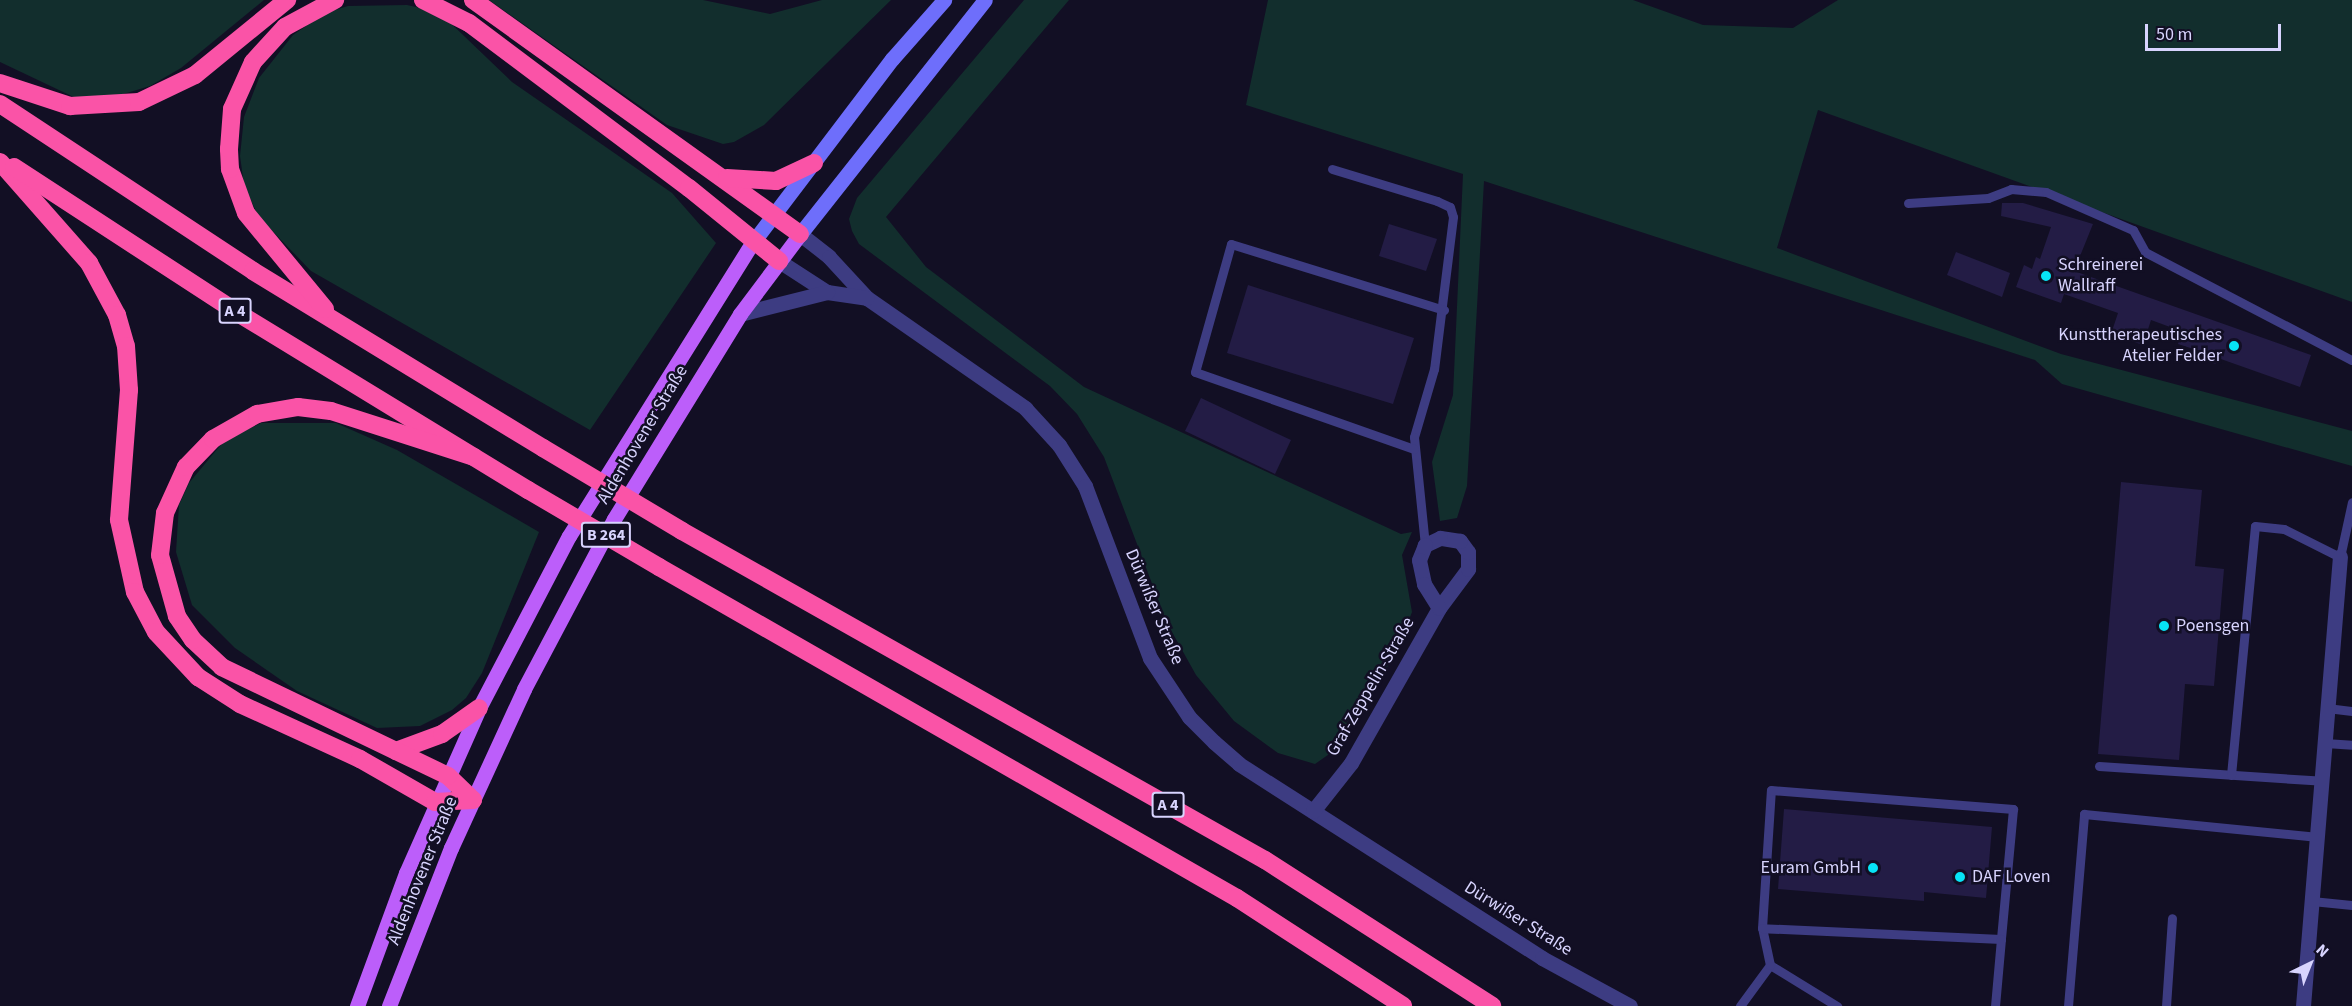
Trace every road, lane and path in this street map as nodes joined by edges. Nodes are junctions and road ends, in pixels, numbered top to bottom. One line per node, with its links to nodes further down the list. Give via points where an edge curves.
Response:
1 (287, 0): 7 (highway, via 195,75 139,102 70,106)
2 (335, 0): 22 (highway, via 285,27 253,62 232,109 229,149 237,193 258,233)
3 (423, 0): 16 (highway, via 469,23 689,188)
4 (473, 0): 12 (highway)
5 (944, 0): 10 (main road, Aldenhovener Straße)
6 (985, 0): 15 (main road, Aldenhovener Straße)
7 (0, 83)
8 (0, 104): 22 (highway, A 4)
9 (0, 160): 25 (highway, A 4, via 233,310); 42 (highway, via 89,263 117,315 126,346 129,390 120,529 135,592 156,632 212,688 360,759)
10 (814, 163): 12 (highway, via 763,183); 14 (main road, Aldenhovener Straße)
11 (1332, 169): 20 (lane, via 1450,207 1453,217)
12 (722, 177): 14 (highway)
13 (1908, 203): 23 (lane, via 1988,198 2011,189 2046,192 2133,230 2145,252)
14 (774, 217): 15 (highway); 16 (main road, Aldenhovener Straße)
15 (800, 234): 17 (main road, Aldenhovener Straße / B 264); 19 (street, Dürwißer Straße, via 829,257)
16 (753, 242): 17 (highway); 31 (main road, Aldenhovener Straße / B 264, via 569,536)
17 (778, 261): 18 (street, Dürwißer Straße); 21 (main road, Aldenhovener Straße / B 264)
18 (827, 292): 19 (street, Dürwißer Straße); 21 (street, Dürwißer Straße)
19 (867, 298): 43 (street, Dürwißer Straße, via 1041,424 1085,486 1146,648 1166,686 1214,742)
20 (1444, 310): 24 (lane); 24 (lane, via 1231,244 1195,372)
21 (740, 314): 41 (main road, Aldenhovener Straße / B 264, via 614,519 524,689)
22 (338, 324): 54 (highway, A 4, bridge, via 682,531 1265,860)
23 (2352, 360)
24 (1414, 449): 28 (lane)
25 (474, 457): 36 (highway, via 348,415 284,408 244,419 213,439 180,477 165,513 160,555 165,584 193,640 240,677); 53 (highway, A 4, bridge, via 1237,898)
26 (2352, 502): 27 (lane)
27 (2350, 533): 29 (lane)
28 (1425, 545): 30 (street, Graf-Zeppelin-Straße, via 1419,560 1424,584); 30 (street, Graf-Zeppelin-Straße, via 1440,538 1460,541 1468,552 1468,569)
29 (2340, 558): 32 (street); 38 (lane, via 2284,529 2255,526)
30 (1439, 608): 43 (street, Graf-Zeppelin-Straße, via 1351,763)
31 (478, 708): 36 (highway, via 441,734); 39 (main road, Aldenhovener Straße / B 264)
32 (2327, 708): 33 (lane); 34 (street)
33 (2352, 711)
34 (2325, 743): 35 (lane); 40 (street)
35 (2352, 745)
36 (396, 751): 39 (highway)
37 (2100, 766): 38 (lane)
38 (2231, 775): 40 (lane)
39 (448, 776): 41 (highway); 42 (main road, Aldenhovener Straße / B 264)
40 (2322, 781): 44 (street)
41 (473, 800): 42 (highway); 52 (main road, Aldenhovener Straße / B 264)
42 (435, 802): 51 (main road, Aldenhovener Straße / B 264)
43 (1313, 811): 55 (street, Dürwißer Straße, via 1542,958)
44 (2318, 837): 45 (street); 59 (lane, via 2084,814)
45 (2312, 901): 46 (lane); 61 (street)
46 (2352, 905)
47 (2172, 918): 60 (lane)
48 (1762, 928): 49 (lane); 49 (lane, via 1771,790 2013,809); 50 (lane)
49 (2001, 939): 58 (lane)
50 (1770, 965): 56 (lane); 57 (lane)
51 (357, 1006)
52 (389, 1006)
53 (1403, 1006)
54 (1492, 1006)
55 (1630, 1006)
56 (1740, 1006)
57 (1838, 1006)
58 (1995, 1006)
59 (2068, 1006)
60 (2166, 1006)
61 (2303, 1006)

